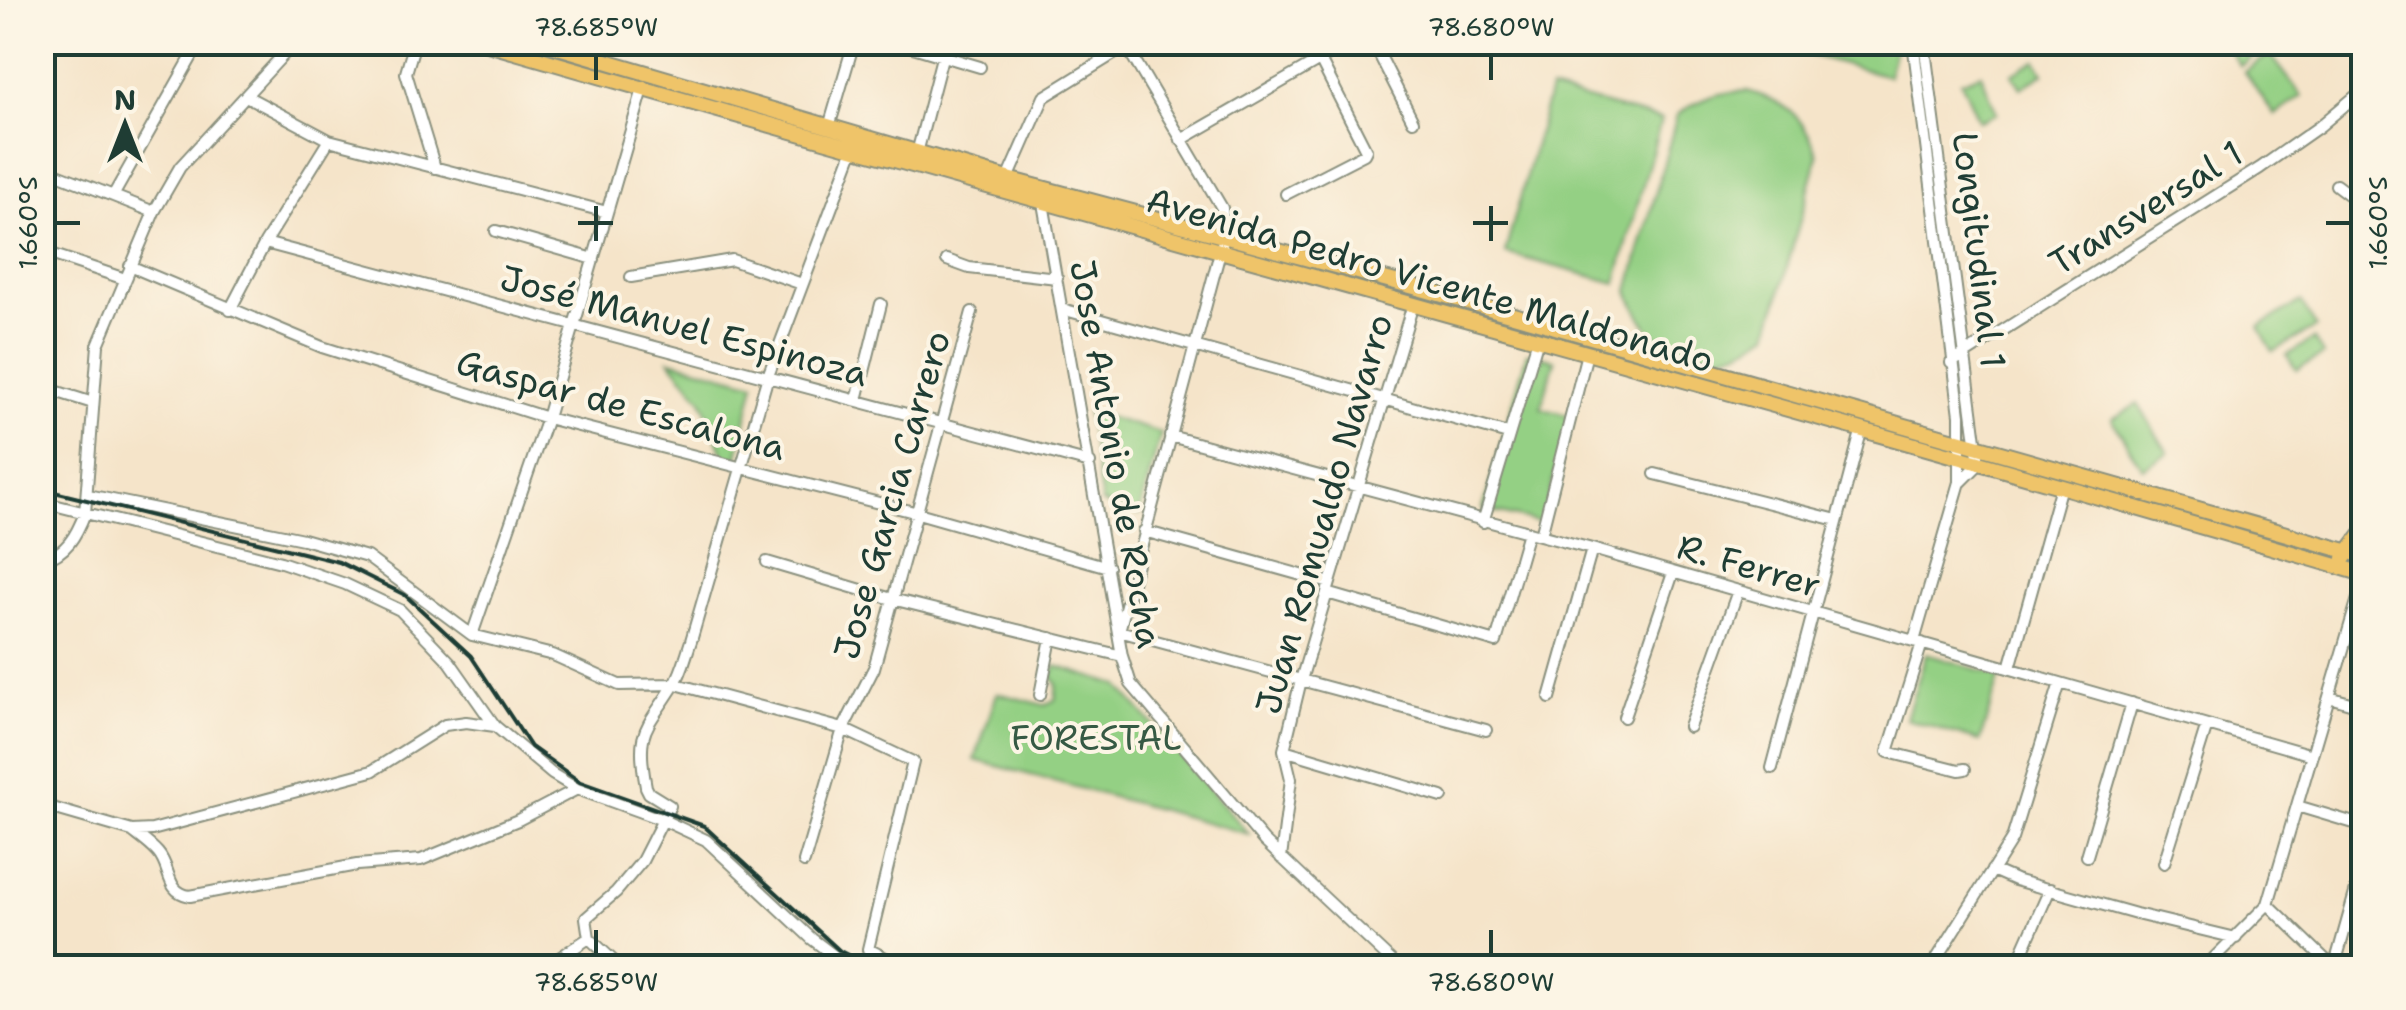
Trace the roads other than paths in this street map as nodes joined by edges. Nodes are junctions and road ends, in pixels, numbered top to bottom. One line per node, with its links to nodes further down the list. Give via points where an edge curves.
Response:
1 (200, 42): 32 (street)
2 (294, 42): 20 (street)
3 (415, 42): 28 (street, via 406,73)
4 (481, 42): 18 (main road, Avenida Pedro Vicente Maldonado)
5 (541, 42): 22 (main road, Avenida Pedro Vicente Maldonado)
6 (854, 42): 22 (street)
7 (896, 42): 15 (street)
8 (946, 42): 15 (street)
9 (1310, 42): 16 (street)
10 (1351, 42): 16 (street)
11 (1372, 42): 21 (street)
12 (1913, 42): 59 (street, Longitudinal 1)
13 (1924, 42): 58 (street, Longitudinal 1)
14 (1124, 45): 24 (street); 29 (street, via 1044,97)
15 (942, 56): 17 (street); 26 (street)
16 (1319, 61): 24 (street); 31 (street, via 1366,150)
17 (980, 68)
18 (643, 89): 25 (main road, Avenida Pedro Vicente Maldonado); 36 (street)
19 (2364, 89): 58 (street, Transversal 1, via 2260,168)
20 (248, 97): 23 (street); 35 (street, via 180,167)
21 (1413, 121)
22 (829, 127): 26 (main road, Avenida Pedro Vicente Maldonado)
23 (329, 140): 28 (street); 39 (street)
24 (1181, 140): 38 (street, via 1222,208)
25 (854, 148): 33 (main road, Avenida Pedro Vicente Maldonado); 48 (street)
26 (917, 153): 29 (main road, Avenida Pedro Vicente Maldonado)
27 (42, 168): 32 (street)
28 (434, 168): 36 (street)
29 (1008, 179): 38 (main road, Avenida Pedro Vicente Maldonado)
30 (2336, 185): 34 (street)
31 (1286, 194)
32 (113, 196): 35 (street)
33 (1043, 203): 41 (main road, Avenida Pedro Vicente Maldonado); 47 (street, Jose Antonio de Rocha)
34 (2364, 206)
35 (154, 212): 44 (street)
36 (607, 212): 42 (street)
37 (496, 232): 42 (street)
38 (1224, 237): 41 (street); 70 (main road, Avenida Pedro Vicente Maldonado)
39 (265, 243): 52 (street); 54 (street, José Manuel Espinoza)
40 (42, 251): 46 (street)
41 (1221, 253): 50 (main road, Avenida Pedro Vicente Maldonado); 56 (street)
42 (594, 259): 54 (street)
43 (947, 260): 47 (street)
44 (130, 266): 46 (street); 52 (street, Gaspar de Escalona)
45 (631, 277): 48 (street, via 732,260)
46 (125, 278): 64 (street, via 98,346)
47 (1056, 278): 51 (street, Jose Antonio de Rocha)
48 (802, 284): 60 (street)
49 (881, 304): 62 (street)
50 (1413, 304): 55 (main road, Avenida Pedro Vicente Maldonado); 63 (street, Juan Romualdo Navarro)
51 (1062, 309): 56 (street); 72 (street, Jose Antonio de Rocha)
52 (230, 310): 65 (street, Gaspar de Escalona, via 322,347)
53 (972, 312): 66 (street, Jose Garcia Carrero)
54 (574, 325): 60 (street, José Manuel Espinoza); 65 (street)
55 (1538, 340): 57 (main road, Avenida Pedro Vicente Maldonado); 68 (street)
56 (1196, 344): 63 (street); 69 (street)
57 (1587, 353): 67 (main road, Avenida Pedro Vicente Maldonado); 88 (street)
58 (1964, 355): 59 (street, Transversal 1); 70 (street, Longitudinal 1)
59 (1951, 362): 70 (street, Longitudinal 1)
60 (768, 376): 62 (street, José Manuel Espinoza); 74 (street)
61 (42, 387): 64 (street)
62 (858, 400): 66 (street, José Manuel Espinoza)
63 (1384, 401): 68 (street); 78 (street, Juan Romualdo Navarro)
64 (93, 403): 79 (street)
65 (548, 418): 74 (street, Gaspar de Escalona); 102 (street)
66 (944, 423): 72 (street, José Manuel Espinoza); 82 (street, Jose Garcia Carrero)
67 (1861, 432): 71 (main road, Avenida Pedro Vicente Maldonado); 83 (street)
68 (1508, 434): 84 (street)
69 (1170, 436): 78 (street, R. Ferrer); 85 (street)
70 (1969, 443): 71 (street, Longitudinal 1); 73 (street, Longitudinal 1); 90 (main road, Avenida Pedro Vicente Maldonado)
71 (1962, 459): 73 (main road, Avenida Pedro Vicente Maldonado); 76 (street, Longitudinal 1)
72 (1090, 463): 93 (street, Jose Antonio de Rocha)
73 (1979, 464): 76 (street); 77 (main road, Avenida Pedro Vicente Maldonado)
74 (741, 468): 82 (street, Gaspar de Escalona); 109 (street)
75 (1655, 474): 83 (street)
76 (1960, 482): 104 (street, Longitudinal 1)
77 (2060, 486): 94 (main road, Avenida Pedro Vicente Maldonado); 106 (street)
78 (1358, 489): 84 (street, R. Ferrer); 97 (street, Juan Romualdo Navarro)
79 (88, 495): 81 (street); 102 (street, via 367,558)
80 (42, 502): 81 (street)
81 (85, 513): 91 (street, via 75,537 57,557); 117 (street, via 281,562 400,610 450,662)
82 (918, 514): 93 (street, Gaspar de Escalona); 99 (street, Jose Garcia Carrero)
83 (1837, 520): 100 (street)
84 (1484, 522): 87 (street, R. Ferrer)
85 (1144, 531): 97 (street); 101 (street)
86 (2364, 531): 90 (main road)
87 (1528, 532): 88 (street, R. Ferrer); 97 (street, via 1496,642)
88 (1541, 535): 89 (street, R. Ferrer)
89 (1592, 549): 95 (street, R. Ferrer); 112 (street)
90 (2356, 554): 94 (main road)
91 (42, 562)
92 (766, 562): 99 (street)
93 (1108, 567): 101 (street, Jose Antonio de Rocha)
94 (2338, 567): 96 (main road, Avenida Pedro Vicente Maldonado)
95 (1673, 573): 98 (street, R. Ferrer); 115 (street)
96 (2364, 576): 111 (street)
97 (1328, 588): 107 (street, Juan Romualdo Navarro)
98 (1738, 592): 100 (street, R. Ferrer); 118 (street)
99 (892, 599): 103 (street); 119 (street, Jose Garcia Carrero, via 874,668)
100 (1814, 612): 104 (street, R. Ferrer); 123 (street)
101 (1118, 632): 105 (street, Jose Antonio de Rocha); 107 (street)
102 (472, 635): 109 (street, via 553,655 619,685)
103 (1051, 638): 105 (street); 110 (street)
104 (1918, 642): 106 (street, R. Ferrer); 124 (street, Longitudinal 1, via 1888,752)
105 (1122, 656): 133 (street, Jose Antonio de Rocha, via 1132,684)
106 (2010, 668): 108 (street, R. Ferrer)
107 (1301, 680): 120 (street); 121 (street, Juan Romualdo Navarro)
108 (2060, 682): 113 (street, R. Ferrer); 137 (street, via 2012,839)
109 (676, 684): 119 (street); 129 (street, via 640,744 646,787 670,806)
110 (1040, 694)
111 (2329, 697): 114 (street); 122 (street)
112 (1550, 698)
113 (2132, 702): 116 (street, R. Ferrer); 132 (street)
114 (2364, 707)
115 (1624, 718)
116 (2208, 725): 122 (street, R. Ferrer); 136 (street)
117 (495, 726): 125 (street); 131 (street, via 445,725 372,771)
118 (1690, 727)
119 (843, 730): 135 (street, Jose Garcia Carrero); 145 (street, via 913,762 868,949)
120 (1486, 730)
121 (1284, 750): 126 (street); 133 (street, Juan Romualdo Navarro, via 1292,779)
122 (2312, 755): 128 (street)
123 (1772, 768)
124 (1965, 769)
125 (577, 789): 129 (street); 131 (street, via 421,860 190,896 172,888 159,854)
126 (1442, 797)
127 (42, 805): 131 (street)
128 (2297, 806): 130 (street); 139 (street)
129 (663, 820): 140 (street, via 642,861 588,913); 144 (street, via 706,840)
130 (2364, 826)
131 (132, 831)
132 (2086, 856)
133 (1281, 858): 146 (street, Jose Antonio de Rocha)
134 (2364, 861): 150 (street)
135 (804, 862)
136 (2164, 863)
137 (1992, 870): 138 (street); 147 (street)
138 (2050, 889): 141 (street); 148 (street)
139 (2268, 904): 141 (street); 150 (street)
140 (589, 938): 142 (street); 143 (street)
141 (2236, 938): 149 (street)
142 (544, 968)
143 (621, 968)
144 (850, 968)
145 (905, 968)
146 (1399, 968)
147 (1931, 968)
148 (2016, 968)
149 (2204, 968)
150 (2334, 968)

